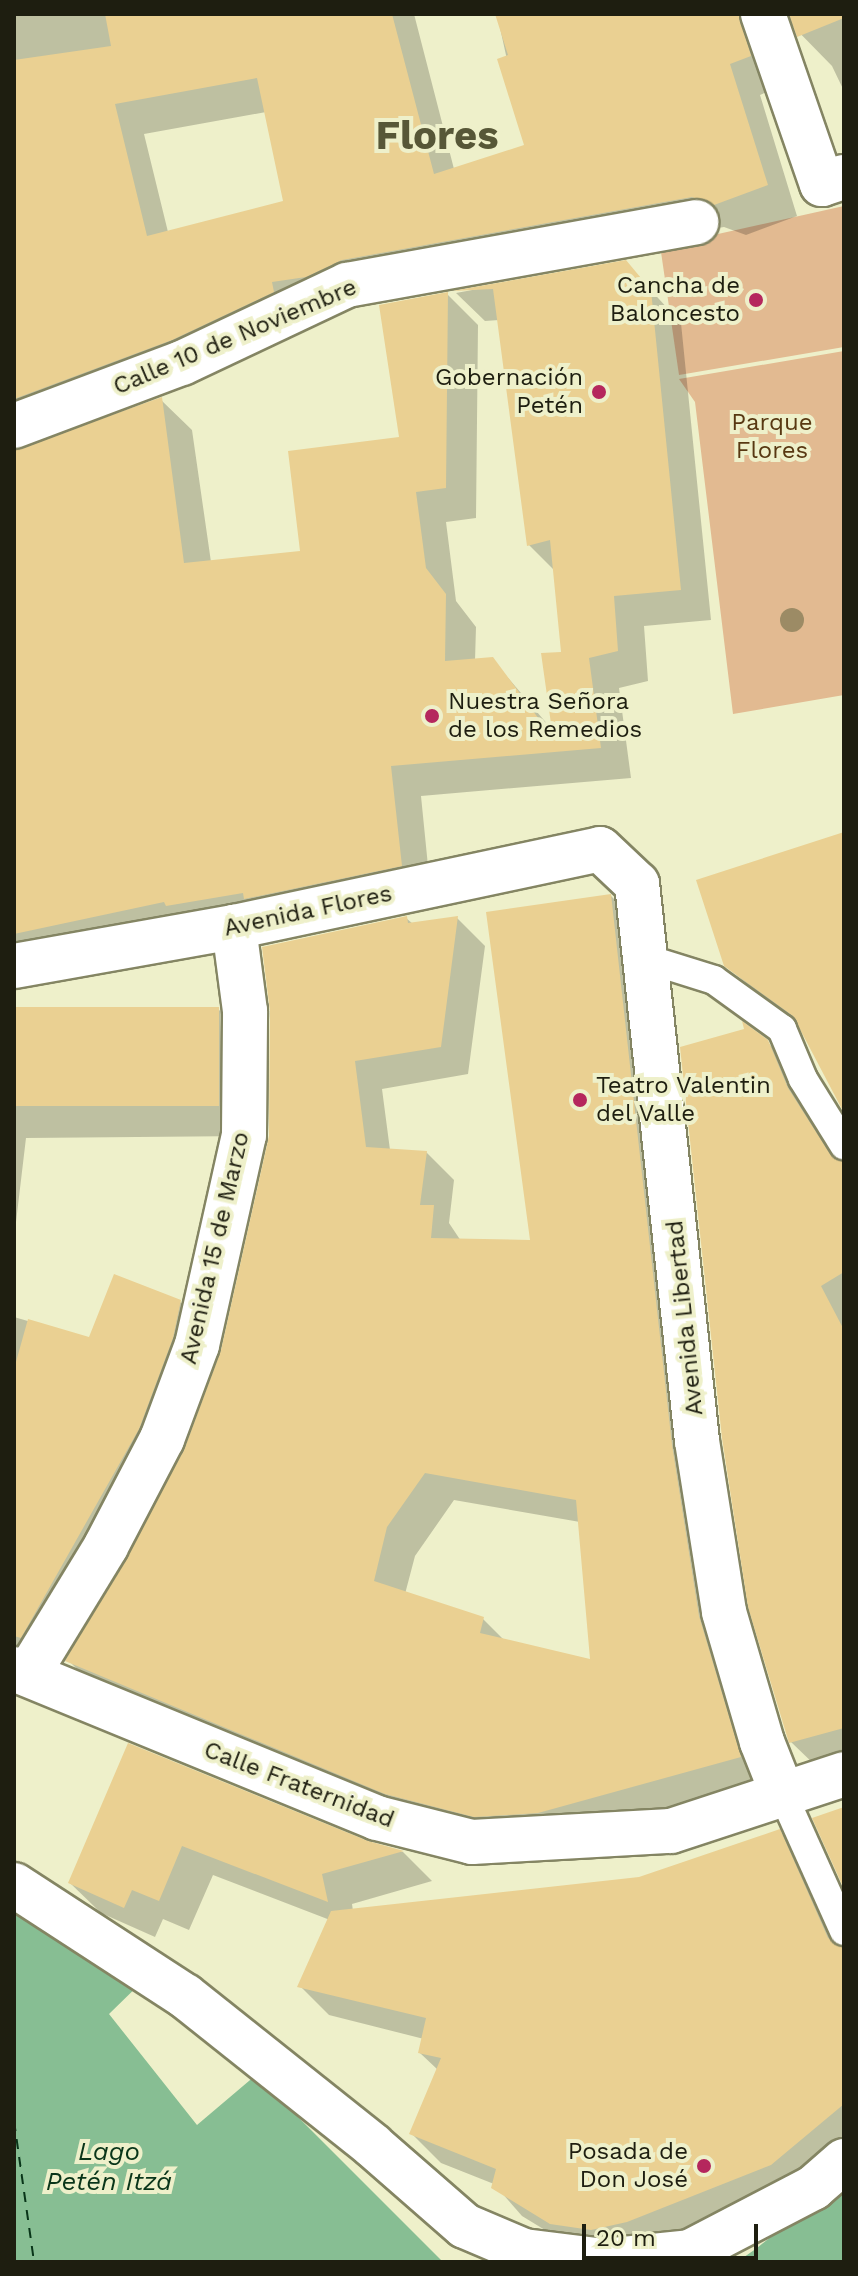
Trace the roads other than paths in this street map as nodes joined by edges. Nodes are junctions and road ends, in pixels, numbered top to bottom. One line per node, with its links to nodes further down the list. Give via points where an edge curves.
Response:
1 (763, 14): 2 (street)
2 (833, 180)
3 (696, 222): 4 (street, Calle 10 de Noviembre, via 347,285 182,363)
4 (14, 426)
5 (600, 849): 6 (street, Avenida Flores); 7 (street, Avenida Libertad, via 637,884)
6 (234, 927): 8 (street, Avenida Flores); 10 (street, Avenida 15 de Marzo, via 245,1011 244,1135 197,1345 162,1439 106,1546)
7 (647, 959): 9 (lane, via 714,980 782,1029 803,1079); 12 (street, Avenida Libertad, via 697,1441 722,1596 762,1742)
8 (14, 966)
9 (844, 1145)
10 (21, 1672): 12 (street, Calle Fraternidad, via 377,1818 472,1842 671,1831)
11 (844, 1774): 12 (street, Calle Fraternidad)
12 (783, 1795): 14 (lane)
13 (14, 1885): 15 (street, via 185,1996 465,2226 524,2251 604,2261 690,2252 813,2188)
14 (844, 1931)
15 (844, 2161)

